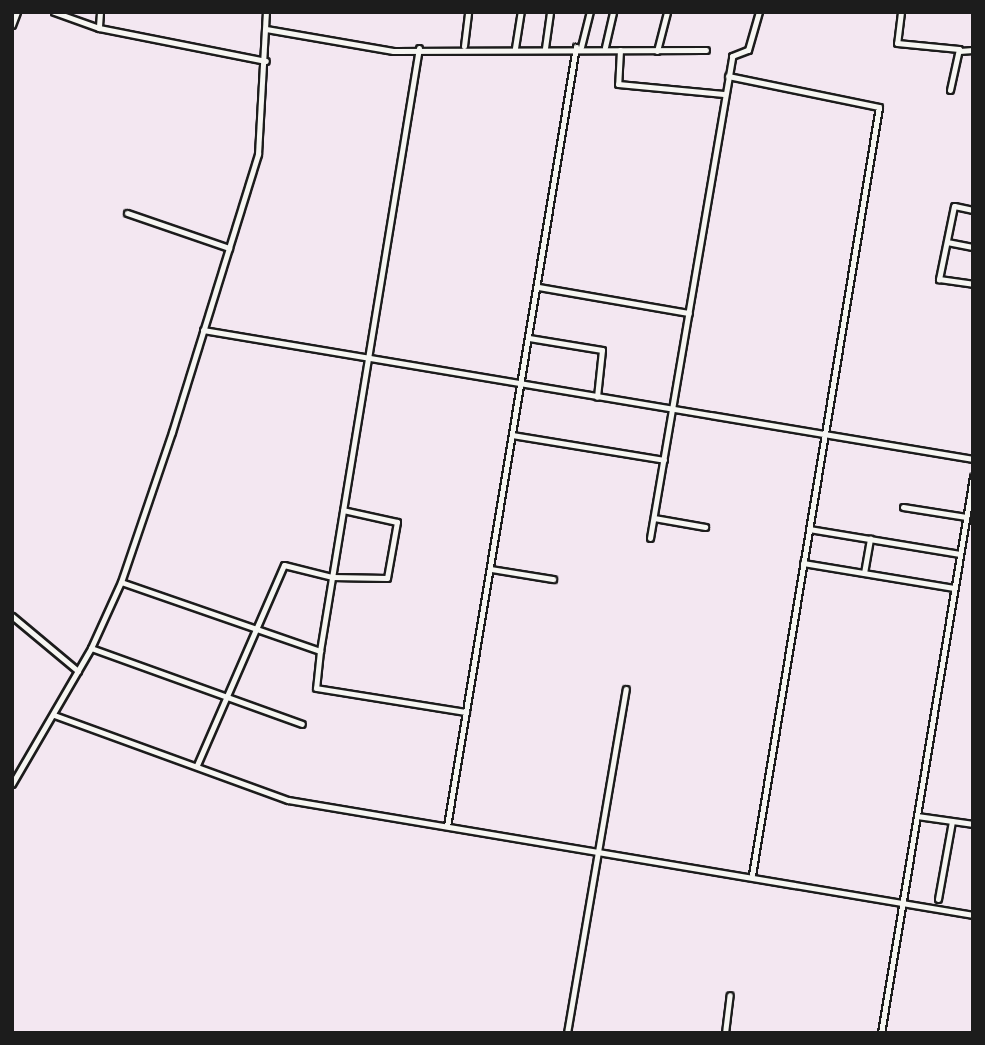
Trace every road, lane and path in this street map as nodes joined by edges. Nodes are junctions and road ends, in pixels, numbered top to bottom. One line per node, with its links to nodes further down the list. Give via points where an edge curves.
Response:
1 (17, 12): 13 (street)
2 (54, 12): 14 (street)
3 (100, 12): 14 (street)
4 (266, 12): 15 (street)
5 (468, 12): 16 (street)
6 (521, 12): 20 (street)
7 (550, 12): 21 (street)
8 (590, 12): 17 (street)
9 (613, 12): 18 (street)
10 (667, 12): 25 (street)
11 (759, 12): 28 (street, via 749,48 733,54)
12 (901, 12): 26 (street, via 897,43)
13 (12, 25)
14 (99, 28): 27 (street)
15 (266, 29): 19 (street, via 393,51); 27 (street)
16 (464, 46): 19 (street); 20 (street)
17 (578, 47): 18 (street); 21 (street); 37 (street)
18 (605, 47): 22 (street)
19 (419, 48): 41 (street)
20 (515, 48): 21 (street)
21 (545, 48)
22 (620, 50): 25 (street); 30 (street, via 618,84)
23 (706, 50): 25 (street)
24 (973, 50): 26 (street)
25 (657, 51)
26 (959, 51): 29 (street)
27 (266, 61): 35 (street, via 258,154)
28 (728, 76): 30 (street); 45 (street, via 880,107)
29 (950, 90)
30 (724, 94): 38 (street)
31 (973, 210): 33 (street, via 954,206)
32 (127, 213): 35 (street)
33 (947, 243): 34 (street); 36 (street, via 939,279)
34 (973, 247)
35 (229, 248): 39 (street)
36 (973, 284)
37 (538, 287): 38 (street); 40 (street)
38 (689, 313): 44 (street)
39 (203, 330): 41 (street); 64 (street)
40 (529, 338): 42 (street); 43 (street, via 602,350)
41 (368, 356): 42 (street); 51 (street)
42 (520, 384): 43 (street); 46 (street)
43 (597, 397): 44 (street)
44 (674, 407): 45 (street); 48 (street)
45 (825, 431): 47 (street); 55 (street)
46 (512, 435): 48 (street); 60 (street)
47 (973, 459)
48 (664, 460): 53 (street)
49 (973, 477): 52 (street)
50 (903, 507): 52 (street)
51 (343, 510): 62 (street); 62 (street, via 397,524 386,580)
52 (966, 517): 58 (street)
53 (654, 518): 54 (street); 56 (street)
54 (705, 527)
55 (809, 529): 57 (street); 59 (street)
56 (650, 538)
57 (870, 539): 58 (street); 61 (street)
58 (960, 554): 65 (street)
59 (803, 563): 61 (street); 83 (street)
60 (491, 569): 63 (street); 73 (street)
61 (864, 573): 65 (street)
62 (332, 577): 67 (street, via 284,565); 69 (street)
63 (553, 579)
64 (121, 582): 67 (street); 68 (street)
65 (954, 588): 78 (street)
66 (12, 616): 70 (street)
67 (256, 629): 69 (street); 72 (street)
68 (91, 649): 70 (street); 72 (street)
69 (320, 650): 73 (street, via 316,688)
70 (78, 671): 74 (street)
71 (626, 689): 82 (street)
72 (227, 698): 75 (street); 76 (street)
73 (466, 712): 81 (street)
74 (54, 715): 76 (street); 77 (street)
75 (302, 724)
76 (197, 765): 81 (street, via 288,800)
77 (12, 784)
78 (917, 816): 79 (street); 85 (street)
79 (952, 821): 80 (street); 84 (street)
80 (973, 824)
81 (447, 826): 82 (street)
82 (600, 850): 83 (street); 88 (street)
83 (752, 876): 85 (street)
84 (938, 899)
85 (904, 903): 86 (street); 90 (street)
86 (973, 915)
87 (730, 995): 89 (street)
88 (567, 1033)
89 (725, 1033)
90 (881, 1033)

